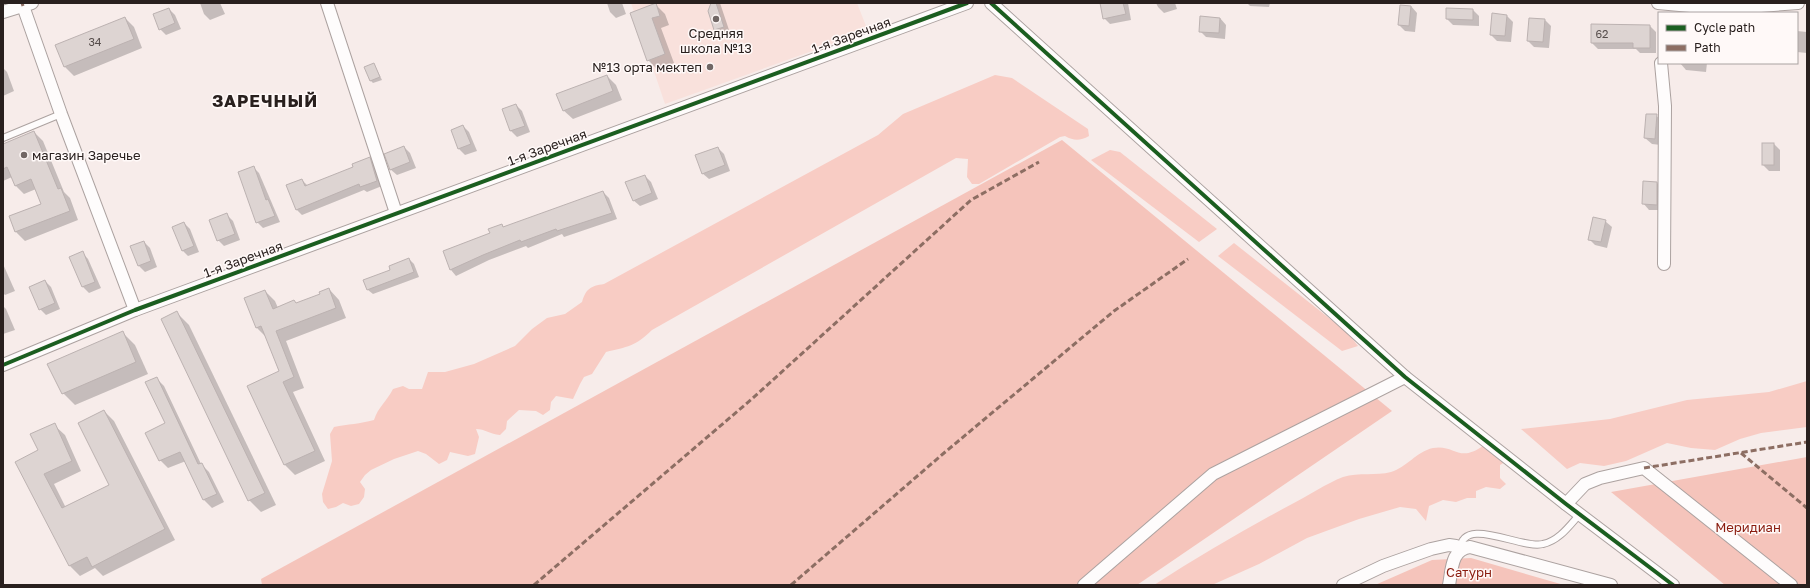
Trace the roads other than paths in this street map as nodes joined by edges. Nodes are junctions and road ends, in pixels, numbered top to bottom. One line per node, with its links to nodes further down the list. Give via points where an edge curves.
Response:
1 (327, 3): 11 (street)
2 (966, 3): 11 (street, 1-я Заречная)
3 (991, 3): 15 (street)
4 (1798, 3): 6 (street, via 1723,10)
5 (27, 4): 7 (street); 9 (street)
6 (1662, 7)
7 (3, 12)
8 (1661, 64): 12 (street, via 1665,106)
9 (61, 114): 10 (lane); 13 (street)
10 (3, 138)
11 (396, 213): 13 (street, 1-я Заречная)
12 (1664, 264)
13 (135, 310): 14 (street, 1-я Заречная)
14 (3, 365)
15 (1405, 377): 16 (street); 19 (street, via 1213,474)
16 (1566, 504): 17 (street); 24 (street, via 1585,484 1644,468)
17 (1580, 514): 18 (lane, via 1561,535 1543,545 1523,544 1492,535 1473,533 1465,536 1460,543); 23 (street)
18 (1460, 550): 20 (street, via 1449,545 1430,549 1383,566); 21 (street, via 1454,561); 22 (street, via 1470,547)
19 (1084, 585)
20 (1343, 585)
21 (1449, 585)
22 (1611, 585)
23 (1673, 585)
24 (1791, 585)

